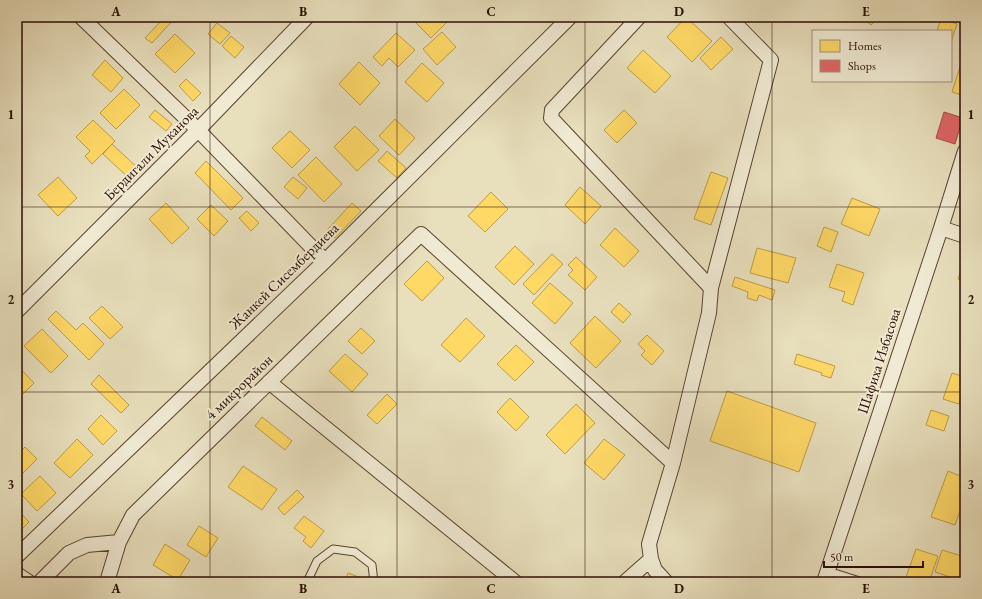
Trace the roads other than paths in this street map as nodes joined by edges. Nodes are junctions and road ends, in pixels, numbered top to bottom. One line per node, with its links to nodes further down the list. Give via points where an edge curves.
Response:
1 (81, 17): 6 (street)
2 (306, 17): 6 (street, Бердигали Муканова)
3 (570, 17): 10 (street, Жанкей Сисембердиева)
4 (639, 17): 11 (street, via 552,110 551,118)
5 (728, 17): 11 (street, via 771,60)
6 (198, 130): 10 (street); 12 (street, Бердигали Муканова)
7 (965, 151): 8 (street, Шафиха Избасова)
8 (941, 228): 9 (street); 19 (street, Шафиха Избасова)
9 (965, 236)
10 (325, 261): 16 (street, Жанкей Сисембердиева)
11 (711, 288): 14 (street, via 709,313)
12 (17, 311)
13 (269, 382): 14 (street, 4 микрорайон, via 421,234); 15 (street, 4 микрорайон, via 133,515); 25 (street)
14 (673, 463): 17 (street, via 649,544)
15 (119, 542): 21 (street, via 88,545 69,552); 22 (street, 4 микрорайон)
16 (17, 556)
17 (651, 559): 26 (street); 27 (street, via 655,570)
18 (17, 570): 20 (lane)
19 (826, 576): 28 (lane)
20 (35, 582)
21 (40, 582)
22 (106, 582)
23 (307, 582): 24 (lane, via 316,561 333,549 355,552 372,565)
24 (374, 582)
25 (515, 582)
26 (625, 582)
27 (666, 582)
28 (863, 582)

